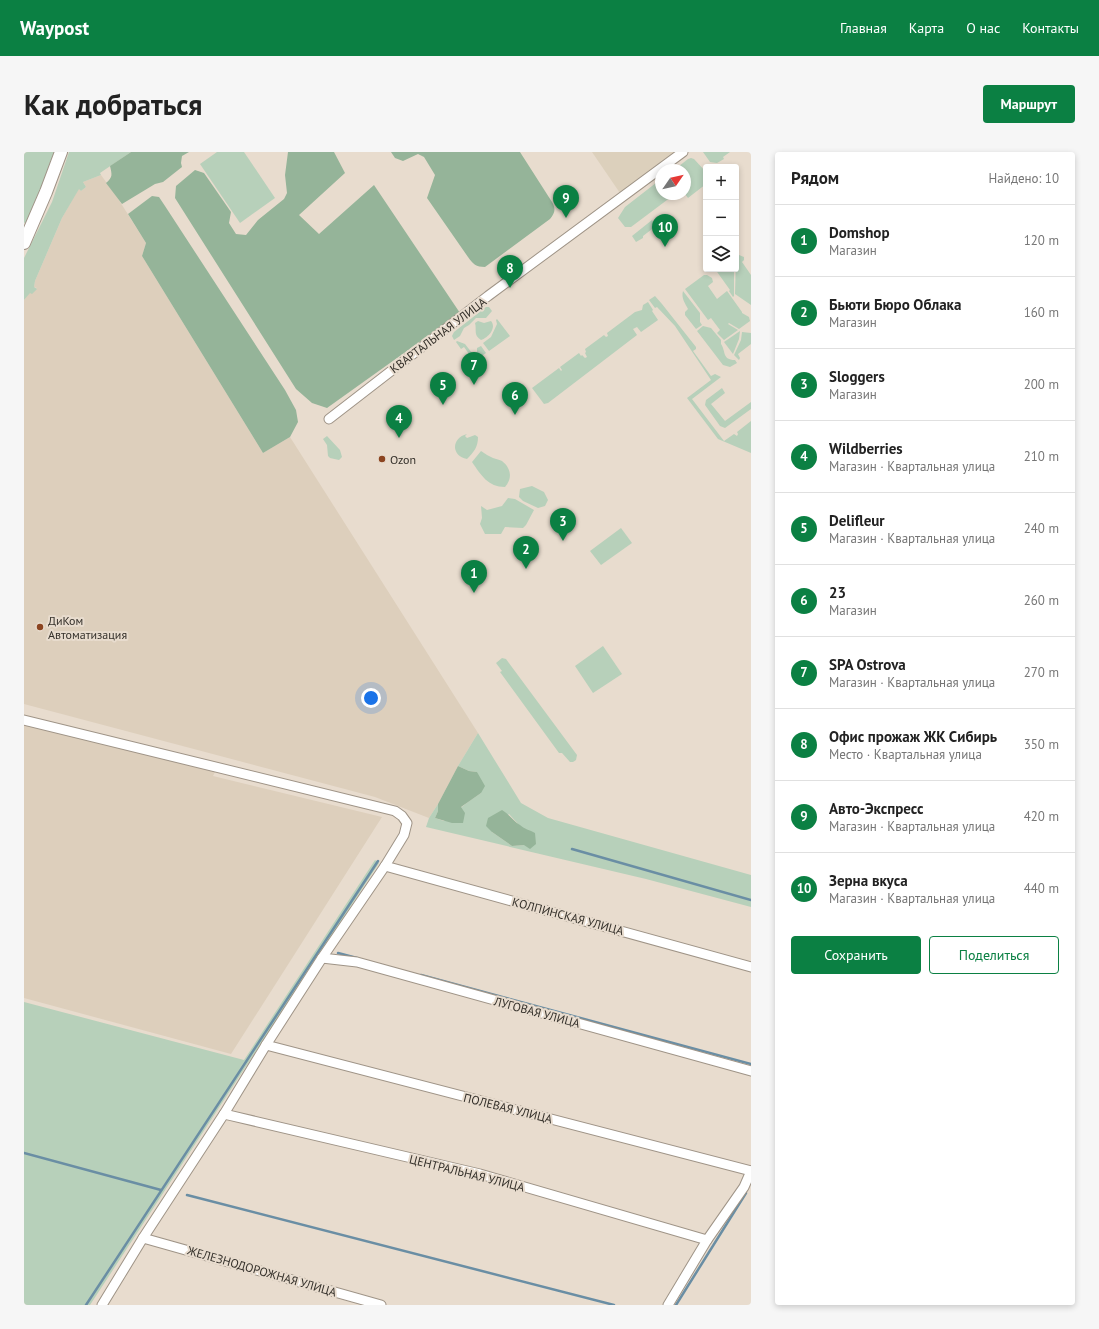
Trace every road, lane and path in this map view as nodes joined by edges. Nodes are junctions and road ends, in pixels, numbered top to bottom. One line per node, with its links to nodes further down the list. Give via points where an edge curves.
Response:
1 (61, 152): 3 (street)
2 (683, 152): 4 (street, КВАРТАЛЬНАЯ УЛИЦА, via 488,296)
3 (24, 243)
4 (329, 419)
5 (24, 720): 6 (street, via 395,811 407,823 404,835)
6 (385, 866): 7 (street); 8 (street, КОЛПИНСКАЯ УЛИЦА)
7 (322, 958): 9 (street); 10 (street, ЛУГОВАЯ УЛИЦА, via 357,962)
8 (751, 967)
9 (266, 1045): 11 (street); 12 (street, ПОЛЕВАЯ УЛИЦА)
10 (751, 1071)
11 (224, 1114): 14 (street); 15 (street, ЦЕНТРАЛЬНАЯ УЛИЦА, via 480,1174)
12 (751, 1171): 13 (street)
13 (748, 1188): 15 (street)
14 (143, 1238): 16 (street); 17 (street, ЖЕЛЕЗНОДОРОЖНАЯ УЛИЦА)
15 (707, 1240): 18 (street)
16 (102, 1305)
17 (381, 1305)
18 (668, 1305)

